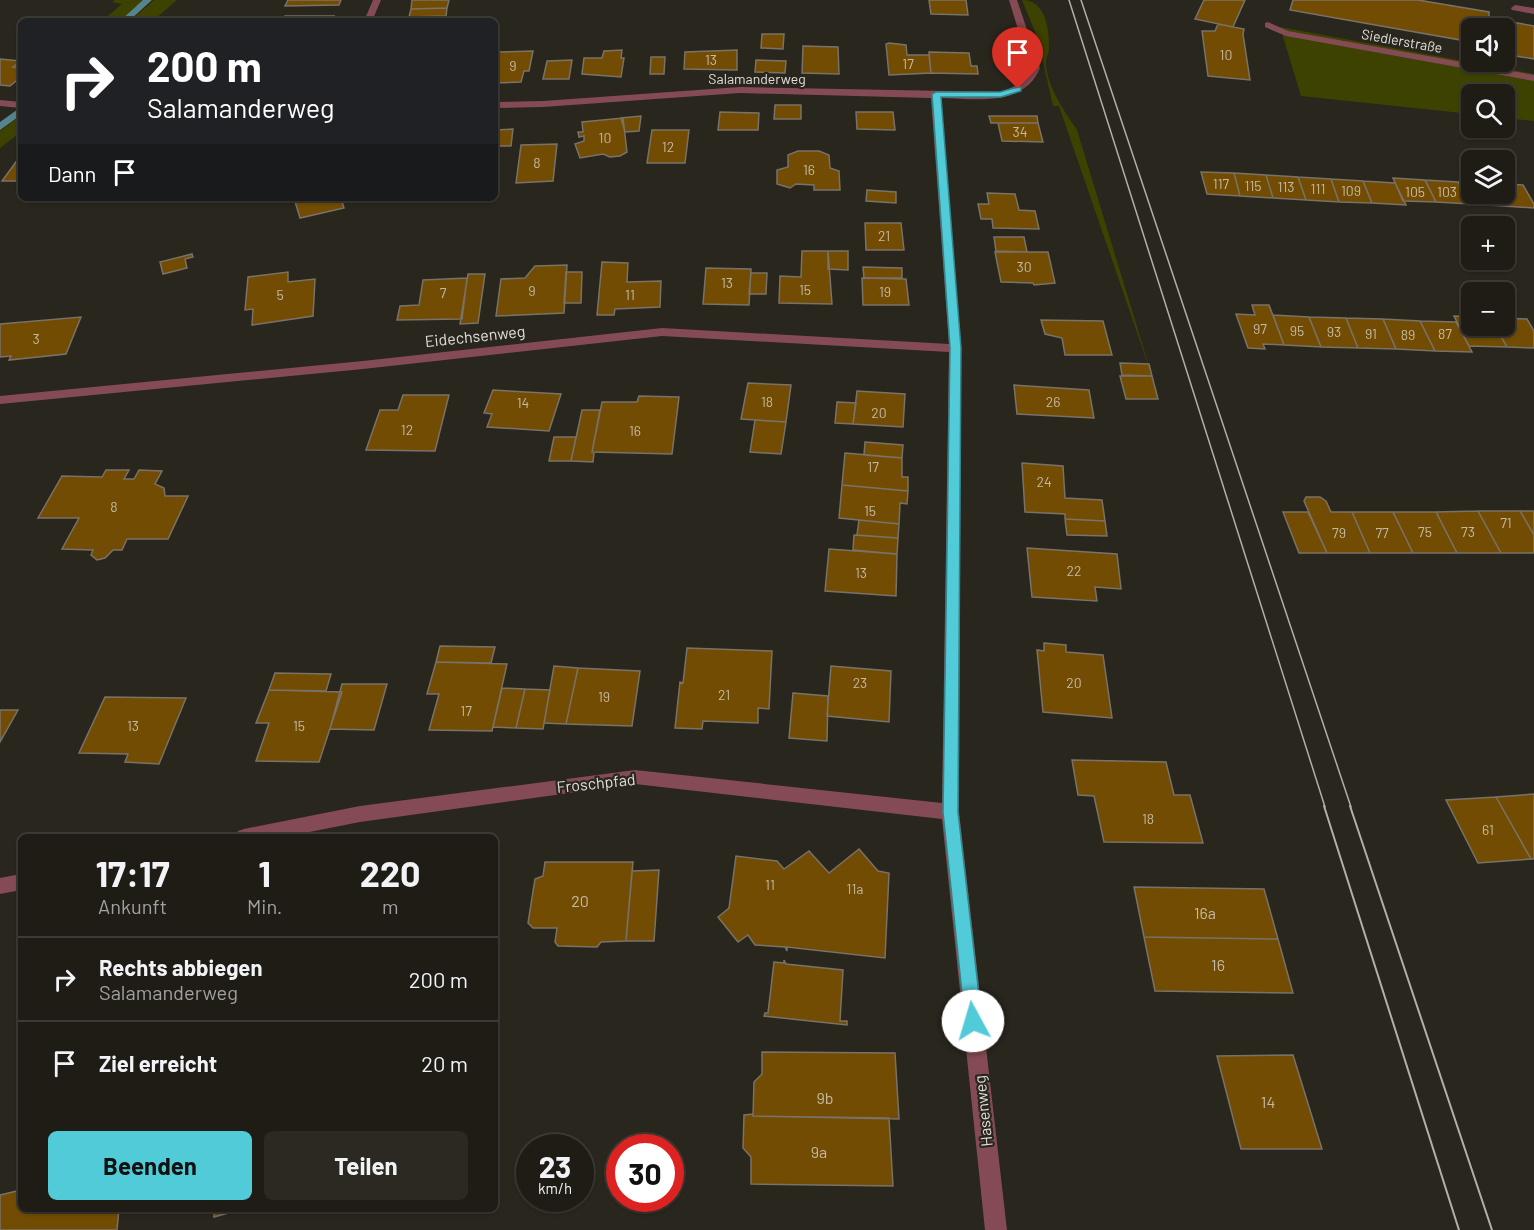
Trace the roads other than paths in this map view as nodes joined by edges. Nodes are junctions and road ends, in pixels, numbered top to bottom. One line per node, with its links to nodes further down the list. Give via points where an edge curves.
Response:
1 (376, 0): 5 (street)
2 (1013, 0): 8 (street, Salamanderweg, via 1035,68 1030,80 1001,95)
3 (1515, 8): 4 (street)
4 (1534, 11)
5 (369, 18)
6 (1268, 25): 7 (street, Siedlerstraße, via 1286,33)
7 (1534, 78)
8 (936, 94): 11 (street, Salamanderweg, via 740,90); 12 (street, Hasenweg)
9 (1, 104): 10 (street)
10 (18, 105)
11 (498, 105)
12 (955, 348): 13 (street, Eidechsenweg, via 662,332); 14 (street, Hasenweg)
13 (0, 400)
14 (950, 812): 15 (street, Froschpfad, via 635,777 360,814); 18 (street, Hasenweg)
15 (259, 834)
16 (18, 883): 17 (street)
17 (0, 886)
18 (996, 1230)

